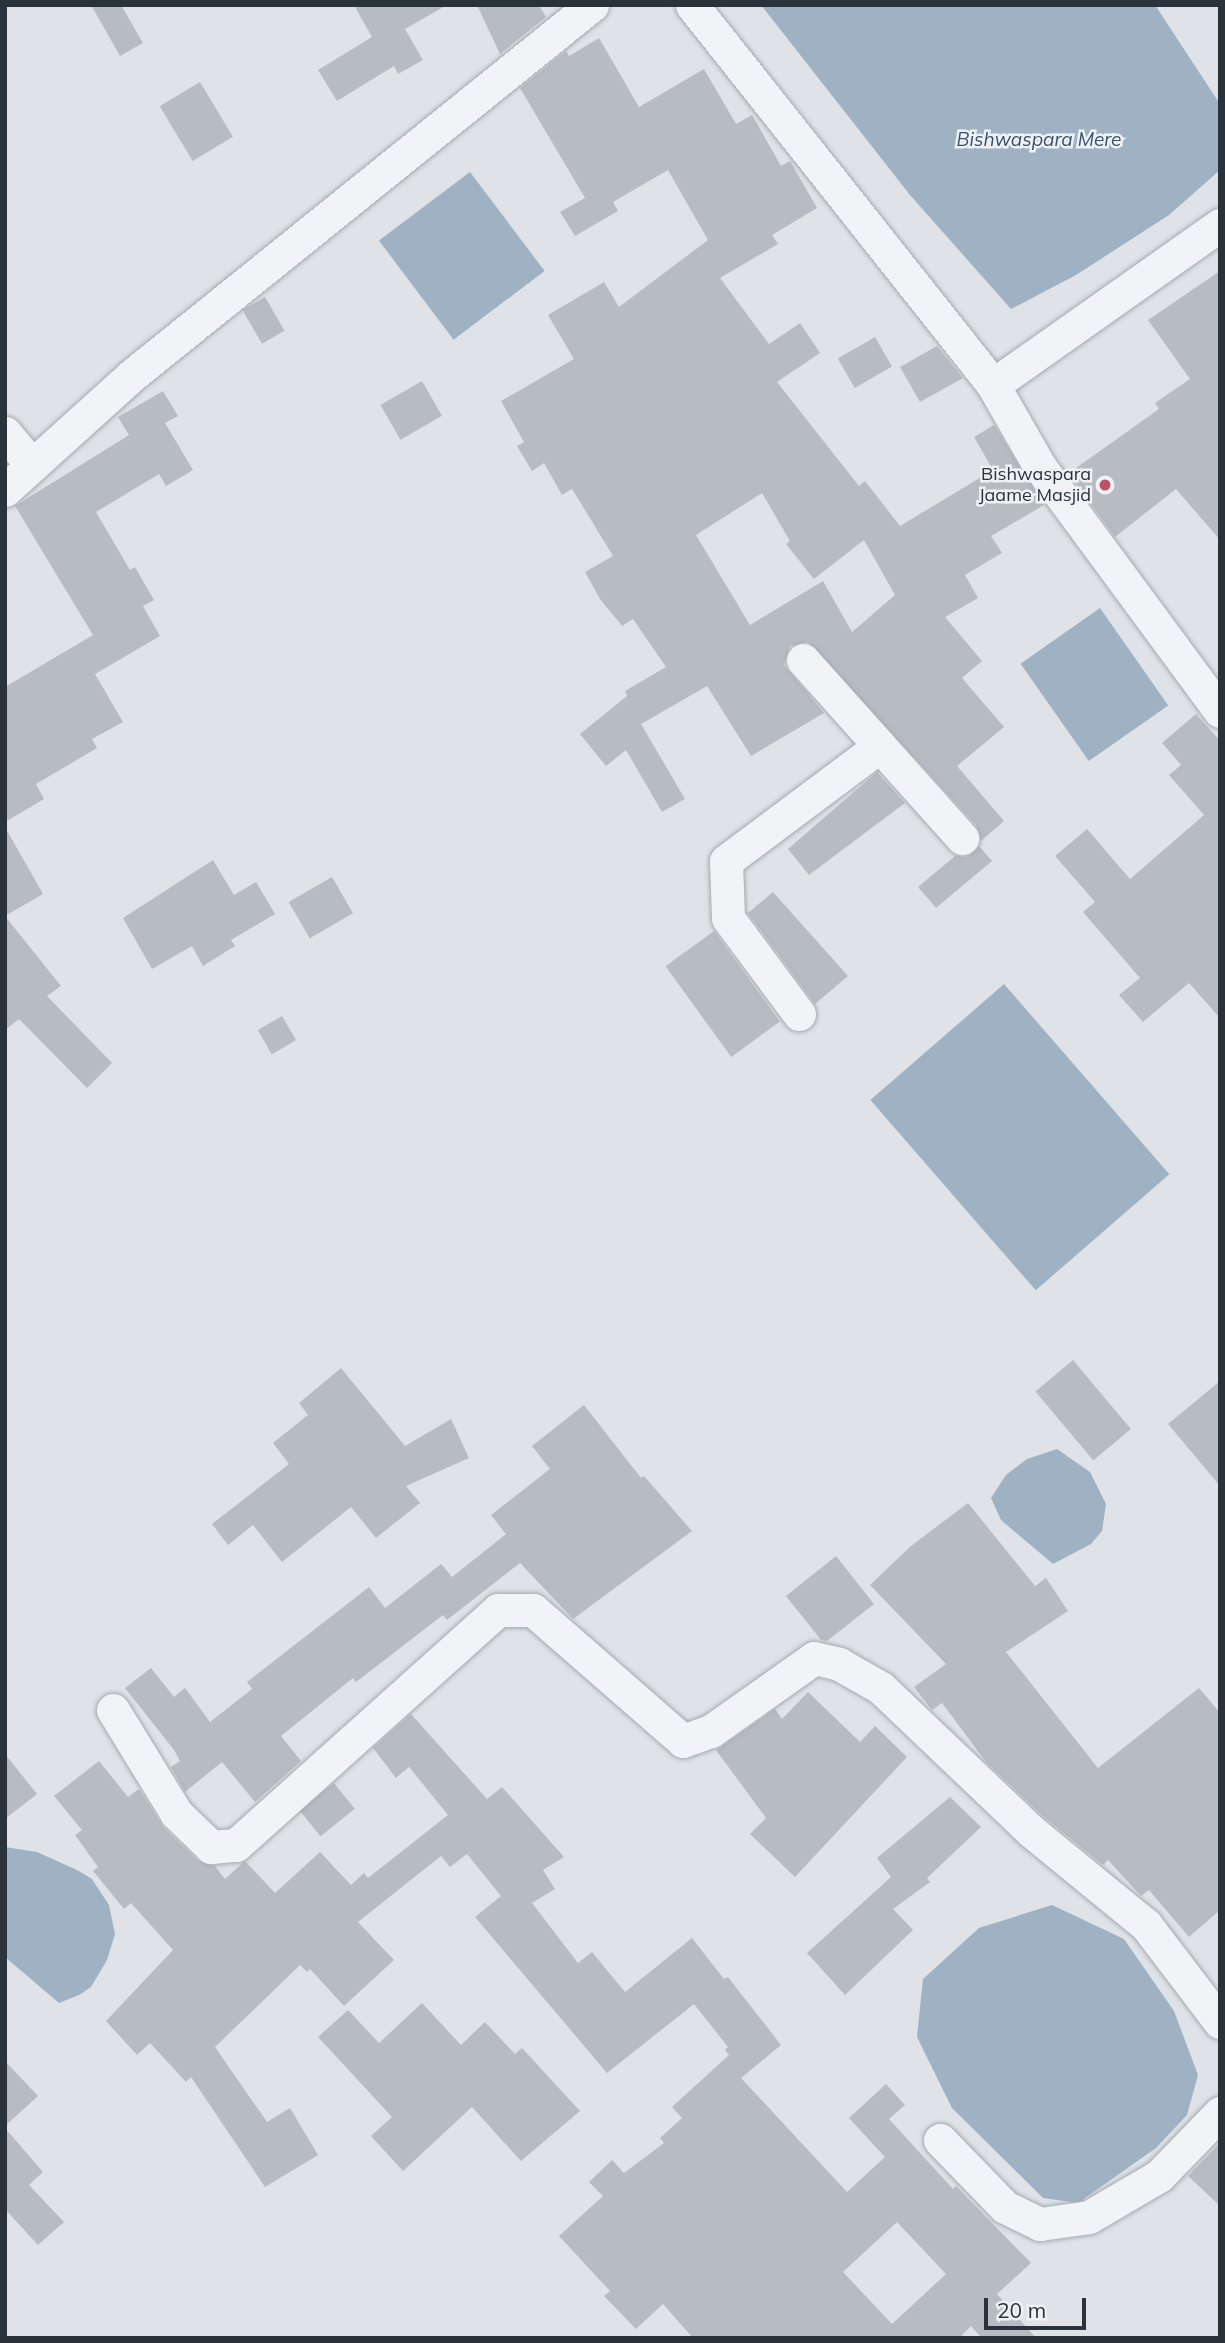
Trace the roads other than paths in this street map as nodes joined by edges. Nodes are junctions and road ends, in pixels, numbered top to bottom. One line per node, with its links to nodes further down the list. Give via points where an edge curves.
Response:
1 (592, 5): 6 (street, via 131,376)
2 (692, 5): 4 (street)
3 (1220, 225): 4 (street)
4 (993, 385): 9 (street, via 1048,478)
5 (5, 433): 6 (street)
6 (32, 465): 7 (street)
7 (5, 490)
8 (803, 660): 10 (street)
9 (1220, 711)
10 (880, 746): 11 (street); 12 (street, via 726,861 728,918)
11 (962, 838)
12 (799, 1014)
13 (113, 1710): 14 (street, via 176,1813 211,1847 236,1845 498,1610 533,1609 682,1741 710,1731 814,1658 839,1664 881,1688 1031,1831 1146,1925)
14 (1220, 2022)
15 (1220, 2113): 16 (street, via 1159,2176 1089,2217 1040,2224 1005,2207)
16 (940, 2140)

